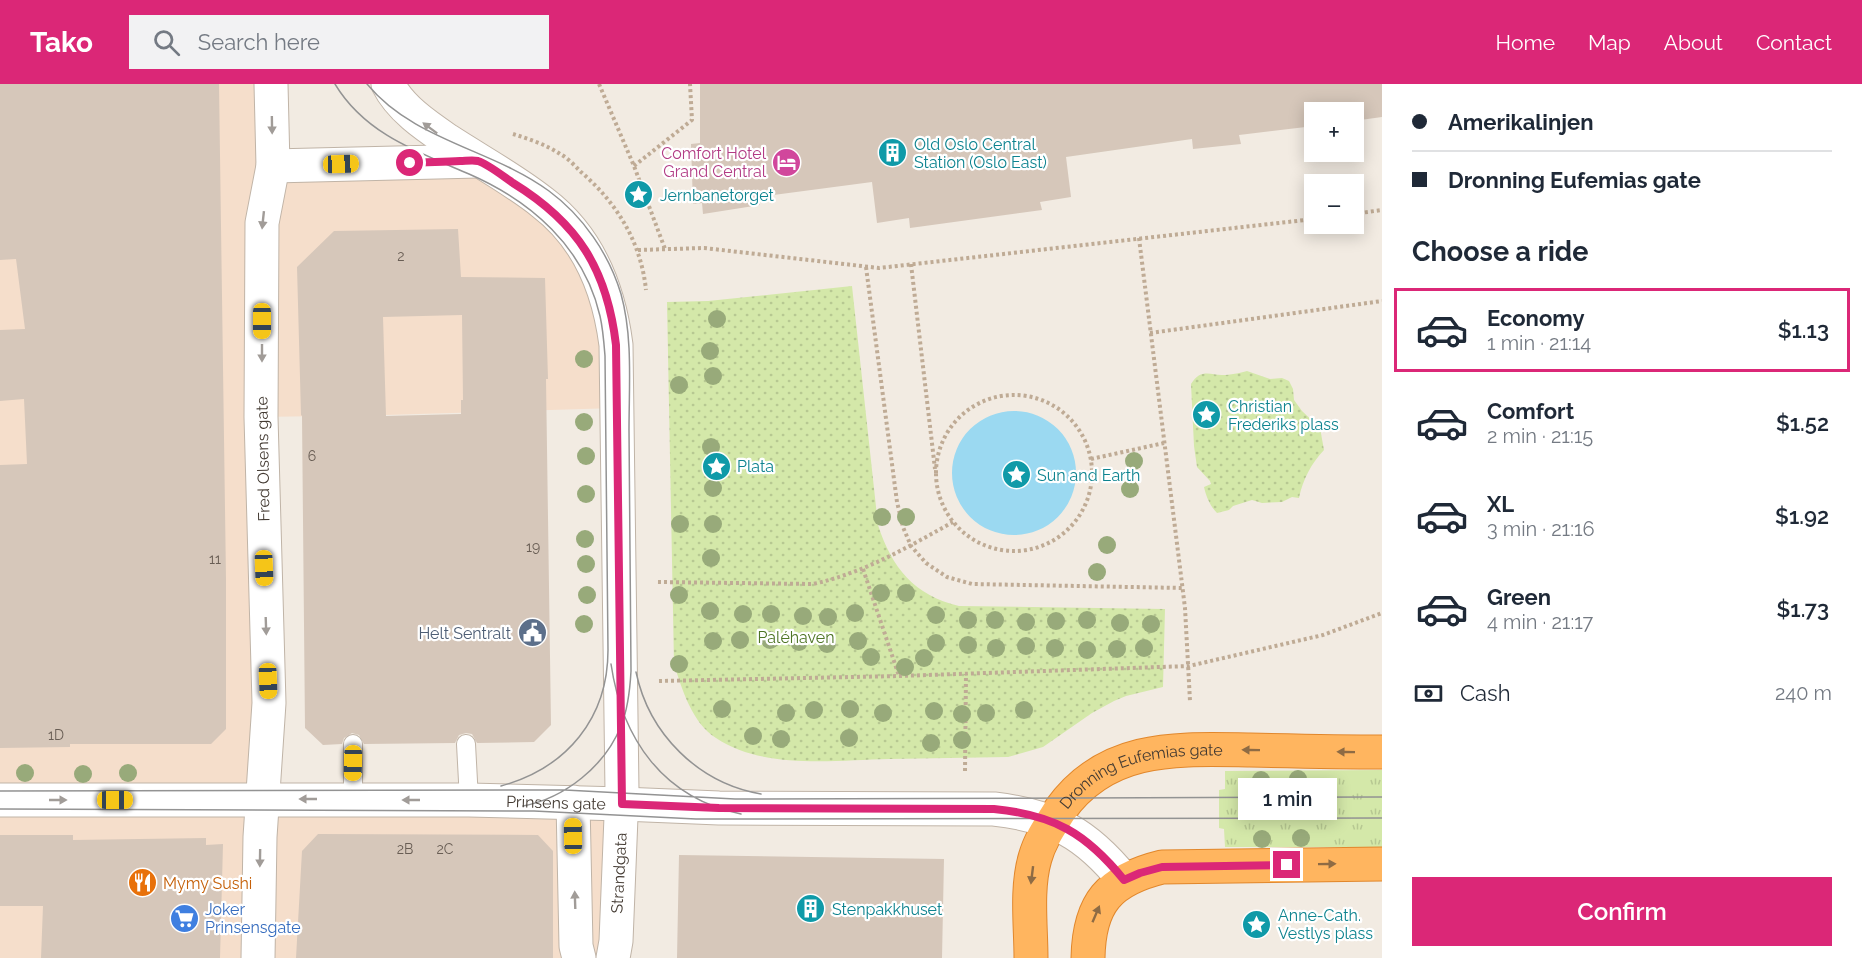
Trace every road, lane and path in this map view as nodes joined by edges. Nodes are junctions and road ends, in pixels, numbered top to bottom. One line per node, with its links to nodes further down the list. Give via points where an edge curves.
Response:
1 (271, 84): 6 (street, one-way to 6)
2 (388, 84): 5 (street, one-way to 2, via 428,127 399,101)
3 (599, 84): 7 (path)
4 (690, 84): 7 (path, via 692,120)
5 (478, 161): 6 (street); 41 (street, Strandgata, via 544,203 571,230 597,270 613,320)
6 (273, 166): 36 (street, Fred Olsens gate, one-way to 36, via 262,223 261,417 269,703)
7 (634, 166): 12 (path)
8 (1382, 210): 9 (path)
9 (1364, 212)
10 (1304, 220): 11 (path)
11 (1139, 238): 14 (path); 17 (path)
12 (665, 249): 13 (path); 15 (path, via 704,248)
13 (638, 250)
14 (911, 264): 15 (path); 20 (path)
15 (866, 267): 22 (path, via 897,502)
16 (1382, 301): 17 (path)
17 (1150, 333): 18 (path)
18 (1164, 443): 19 (path); 25 (path)
19 (1091, 459): 20 (path, via 1083,436 1067,416 1046,402 1022,396 997,397 974,407 954,424 941,447); 21 (path, via 1092,484 1084,508 1070,529 1050,543 1024,551 998,550 973,540)
20 (936, 473): 21 (path, via 940,499)
21 (953, 522): 22 (path)
22 (910, 546): 23 (path); 25 (path, via 947,577 972,584)
23 (863, 569): 24 (path, via 813,584); 29 (path)
24 (651, 582)
25 (1183, 588): 27 (path)
26 (1382, 613): 27 (path, via 1323,635)
27 (1189, 666): 28 (path); 31 (path)
28 (966, 674): 29 (path); 35 (path)
29 (899, 676): 30 (path)
30 (659, 681)
31 (1190, 701)
32 (353, 744): 38 (lane)
33 (466, 744): 39 (lane)
34 (1382, 752): 42 (highway, Dronning Eufemias gate, one-way to 42, via 1190,750 1144,754 1106,768 1090,779 1069,798)
35 (965, 771)
36 (262, 799): 37 (street, Prinsens gate, one-way to 36); 38 (street, Prinsens gate, one-way to 36); 45 (street, Fred Olsens gate, one-way to 45)
37 (0, 800)
38 (353, 800): 39 (street, Prinsens gate, one-way to 38)
39 (469, 800): 40 (street, Prinsens gate)
40 (573, 802): 41 (street, Prinsens gate); 46 (street, one-way to 40)
41 (622, 804): 42 (street, Prinsens gate, via 994,809); 47 (street, Strandgata)
42 (1053, 821): 44 (street, Prinsens gate, via 1083,838); 48 (highway, Dronning Eufemias gate, one-way to 48, via 1041,839 1032,871)
43 (1382, 864): 44 (highway, one-way to 43, via 1162,867)
44 (1124, 880): 49 (highway, one-way to 44, via 1092,919 1110,891)
45 (258, 958)
46 (579, 958)
47 (613, 958)
48 (1031, 958)
49 (1088, 958)

